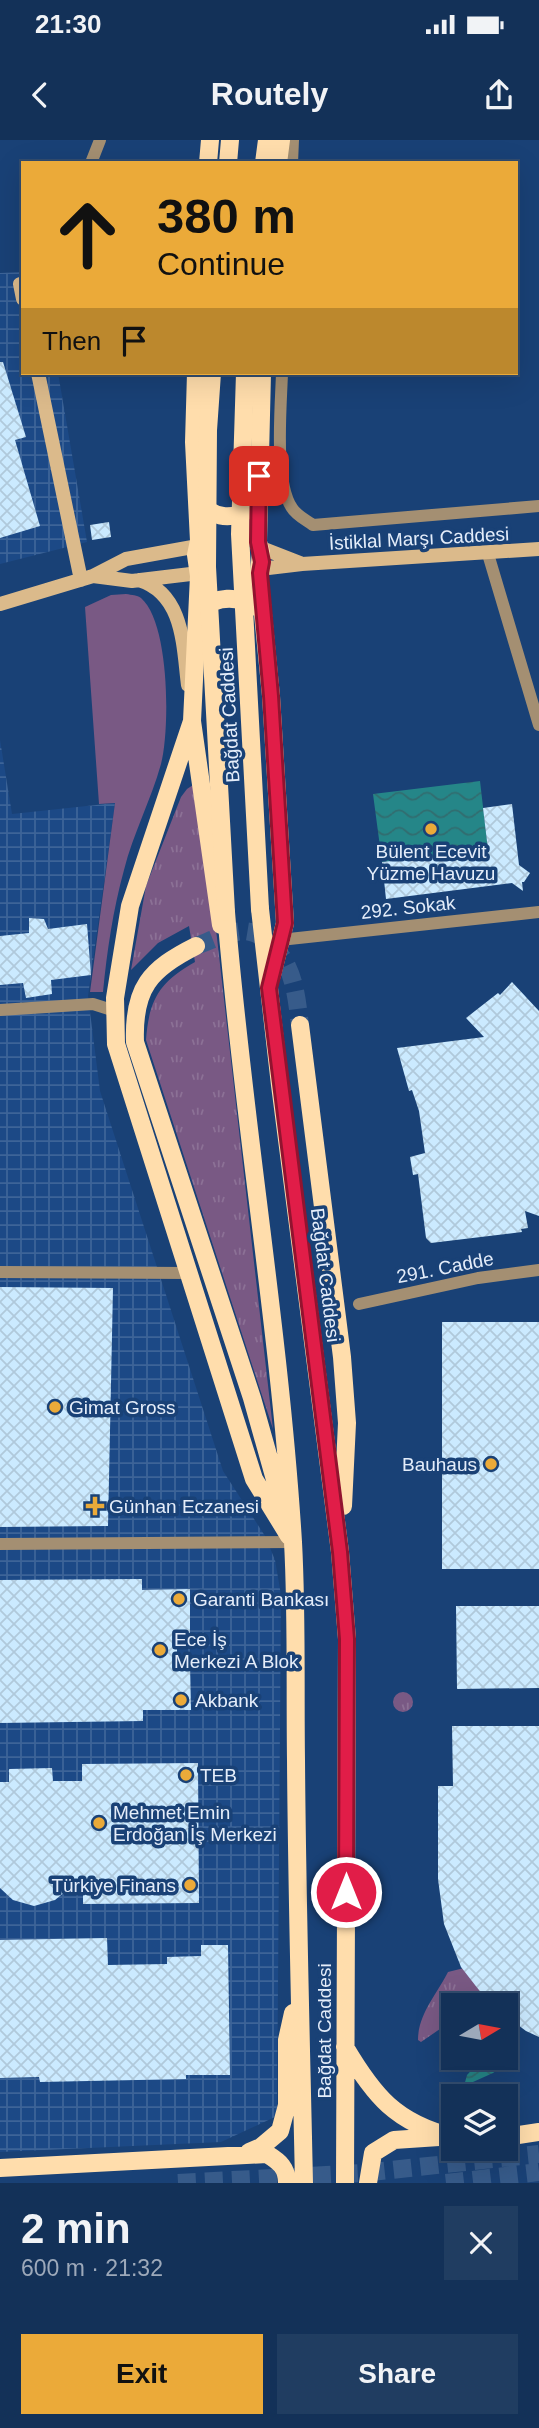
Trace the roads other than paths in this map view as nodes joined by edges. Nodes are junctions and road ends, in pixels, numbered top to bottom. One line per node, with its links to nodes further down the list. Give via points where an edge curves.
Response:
1 (100, 140): 7 (street)
2 (210, 140): 8 (main road)
3 (230, 140): 9 (main road)
4 (267, 140): 10 (main road)
5 (281, 140): 11 (main road)
6 (293, 140): 12 (street)
7 (93, 161)
8 (208, 161)
9 (228, 161)
10 (264, 161)
11 (278, 161)
12 (292, 161)
13 (20, 284): 14 (main road)
14 (21, 289)
15 (38, 375): 31 (main road)
16 (196, 375): 22 (main road)
17 (212, 375): 42 (main road, Bağdat Caddesi, bridge, via 207,567)
18 (245, 375): 41 (main road, Bağdat Caddesi, bridge, via 240,534 260,909)
19 (262, 375): 21 (main road)
20 (282, 375): 23 (street, via 283,491 293,511 313,525)
21 (259, 500): 22 (main road, via 245,512 228,517 212,513); 25 (main road)
22 (197, 501): 24 (main road)
23 (539, 506)
24 (198, 544): 25 (main road, via 214,531 233,528); 30 (main road); 31 (main road, via 125,559)
25 (259, 545): 28 (main road); 29 (main road)
26 (539, 549): 27 (main road, İstiklal Marşı Caddesi)
27 (488, 554): 28 (main road, İstiklal Marşı Caddesi); 37 (street)
28 (302, 564): 29 (main road, İstiklal Marşı Caddesi)
29 (260, 571): 30 (main road, via 231,588); 34 (main road)
30 (199, 575): 32 (main road); 35 (main road)
31 (88, 578): 32 (main road); 33 (main road)
32 (139, 580): 36 (main road, via 163,592 176,615)
33 (0, 604)
34 (262, 611): 35 (main road, via 247,601 229,598); 39 (main road, via 285,923)
35 (197, 612): 36 (main road)
36 (192, 721): 42 (main road); 44 (main road, via 130,906)
37 (539, 725)
38 (539, 912): 39 (street, 292. Sokak)
39 (281, 940): 41 (main road)
40 (196, 946): 50 (main road, via 157,970 141,992 134,1020 135,1042)
41 (269, 988): 52 (main road, Bağdat Caddesi)
42 (233, 994): 50 (main road, Bağdat Caddesi, via 274,1328)
43 (0, 1010): 44 (street, via 93,1004)
44 (116, 1011): 48 (main road, via 116,1044)
45 (300, 1026): 52 (main road, via 348,1423)
46 (539, 1270): 49 (street, 291. Cadde)
47 (0, 1272): 48 (street)
48 (189, 1273): 50 (main road, via 254,1479)
49 (359, 1304)
50 (293, 1542): 51 (street); 53 (main road, Bağdat Caddesi)
51 (0, 1544)
52 (340, 1552): 54 (main road, Bağdat Caddesi, via 347,1639)
53 (299, 1980): 59 (main road, via 288,2040 287,2105 280,2131 261,2147); 62 (main road, Bağdat Caddesi)
54 (345, 2047): 56 (main road, via 382,2101 404,2118); 63 (main road, Bağdat Caddesi)
55 (539, 2133): 57 (main road)
56 (441, 2134)
57 (518, 2136)
58 (441, 2137): 64 (main road, via 394,2140 373,2153)
59 (235, 2156): 60 (main road); 61 (main road, via 267,2154 280,2162)
60 (0, 2168)
61 (287, 2183)
62 (304, 2183)
63 (345, 2183)
64 (368, 2183)

